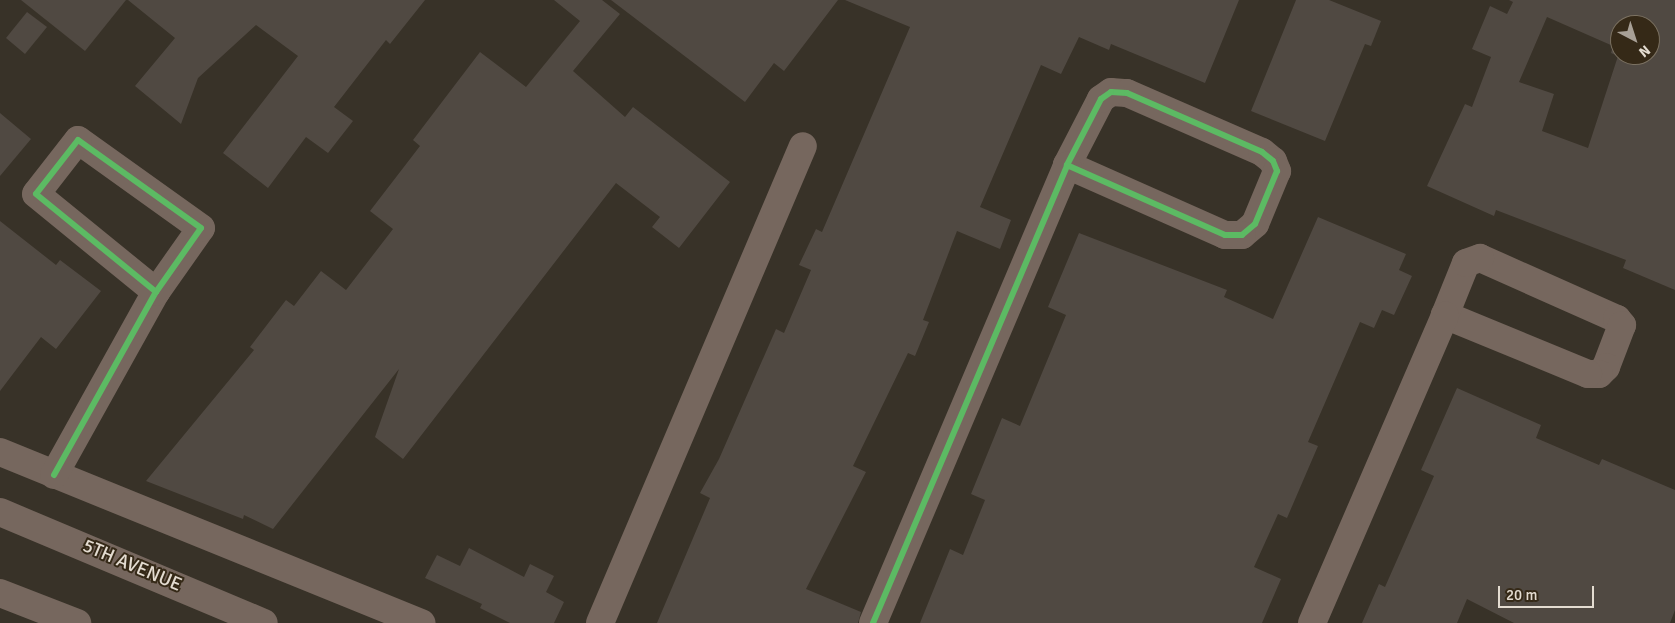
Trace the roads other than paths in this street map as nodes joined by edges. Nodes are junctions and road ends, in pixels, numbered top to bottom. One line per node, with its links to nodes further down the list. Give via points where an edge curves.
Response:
1 (803, 146): 12 (street)
2 (1067, 165): 2 (street, via 1101,98 1111,92 1127,93 1262,152 1276,171 1255,224 1242,236 1225,236); 13 (street)
3 (156, 292): 3 (street, via 201,228 78,140 36,194); 6 (street)
4 (1445, 314): 4 (street, via 1466,263 1480,258 1608,314 1622,325 1606,367 1599,374 1588,374); 14 (street)
5 (0, 452): 6 (street)
6 (54, 475): 11 (street)
7 (0, 512): 10 (street, 5TH AVENUE)
8 (0, 593): 9 (street)
9 (77, 623)
10 (264, 623)
11 (422, 623)
12 (600, 623)
13 (873, 623)
14 (1312, 623)

